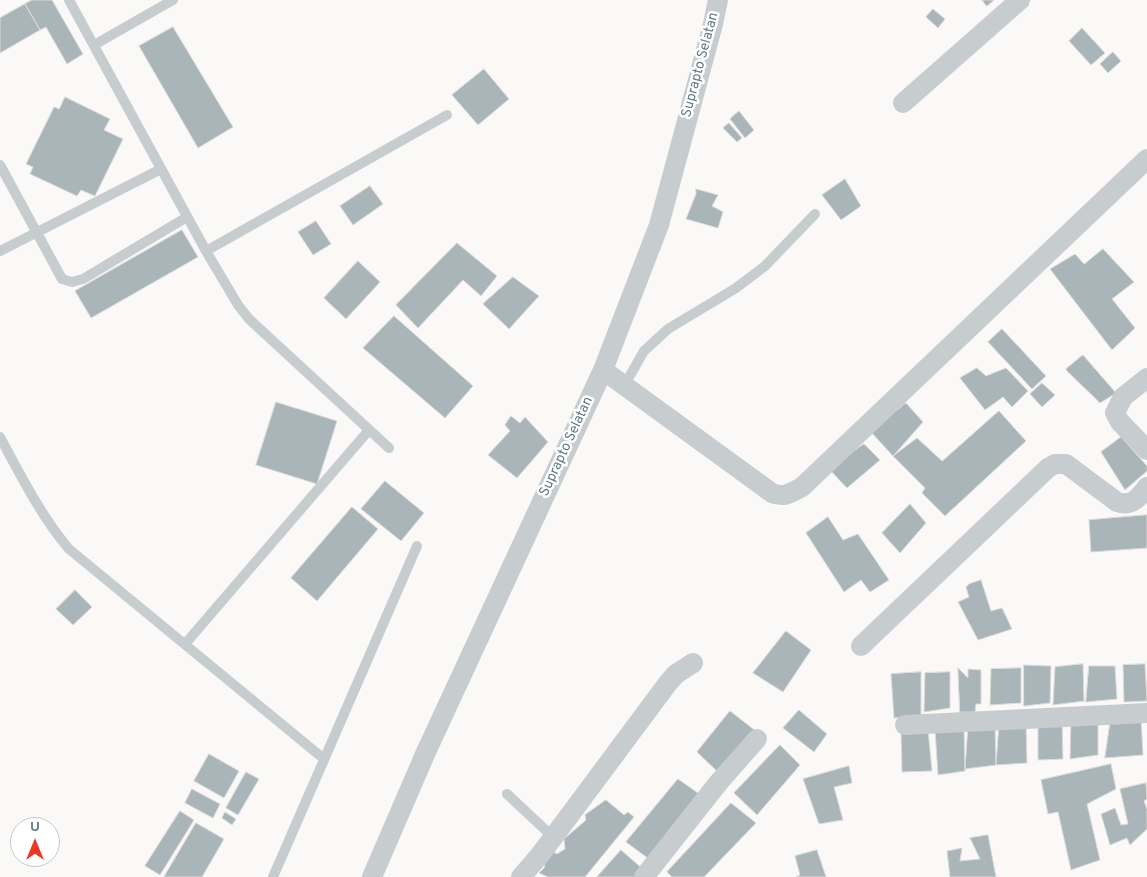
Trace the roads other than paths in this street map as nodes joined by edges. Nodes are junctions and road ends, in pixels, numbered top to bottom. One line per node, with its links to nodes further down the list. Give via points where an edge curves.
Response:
1 (69, 0): 5 (lane)
2 (173, 0): 5 (lane)
3 (718, 0): 16 (street, Suprapto Selatan, via 658,225)
4 (1020, 0): 6 (street)
5 (94, 45): 10 (lane)
6 (903, 103)
7 (447, 115): 14 (lane)
8 (1147, 159): 18 (street, via 802,487 788,495 772,493)
9 (0, 165): 13 (lane)
10 (161, 169): 12 (lane); 13 (lane)
11 (815, 214): 18 (lane, via 765,266 736,288 668,329 644,351)
12 (187, 217): 13 (lane, via 83,279 72,282 62,279); 14 (lane)
13 (36, 233): 15 (lane)
14 (206, 251): 19 (lane, via 249,319)
15 (0, 252)
16 (603, 370): 18 (street); 35 (street, Suprapto Selatan, via 426,752)
17 (1147, 378): 22 (street, via 1123,397 1115,413)
18 (624, 386)
19 (369, 430): 21 (lane); 25 (lane)
20 (0, 438): 25 (lane, via 42,512 69,549)
21 (389, 448)
22 (1147, 450)
23 (1147, 487): 26 (street, via 1138,499 1123,504 1066,464 1055,464)
24 (416, 546): 31 (lane)
25 (185, 644): 31 (lane)
26 (861, 646)
27 (693, 663): 33 (street, via 668,683)
28 (1147, 713): 29 (street)
29 (905, 725)
30 (757, 740): 37 (street)
31 (324, 759): 34 (lane)
32 (506, 794): 33 (lane)
33 (553, 837): 36 (street)
34 (273, 877)
35 (372, 877)
36 (521, 877)
37 (644, 877)

